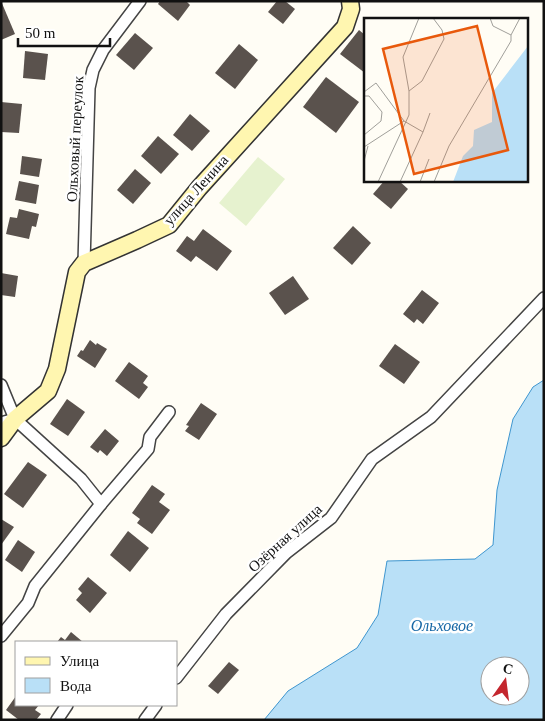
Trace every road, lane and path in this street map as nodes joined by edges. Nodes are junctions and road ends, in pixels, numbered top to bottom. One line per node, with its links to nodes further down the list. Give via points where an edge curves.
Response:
1 (140, 1): 3 (street, Ольховый переулок, via 103,50 90,88)
2 (350, 1): 3 (street, улица Ленина, via 345,27 169,224)
3 (84, 263): 7 (street, via 77,272 57,369 48,391)
4 (544, 298): 11 (street, Озёрная улица, via 431,417 372,459 332,518 286,553 233,608)
5 (1, 385): 7 (street)
6 (169, 412): 9 (street, via 150,437 148,449)
7 (8, 421): 8 (street); 9 (street, via 81,479)
8 (1, 438)
9 (101, 504): 10 (street, via 35,586 28,603)
10 (1, 636)
11 (178, 676)
12 (66, 706): 14 (street)
13 (155, 706): 15 (street)
14 (57, 720)
15 (145, 720)

